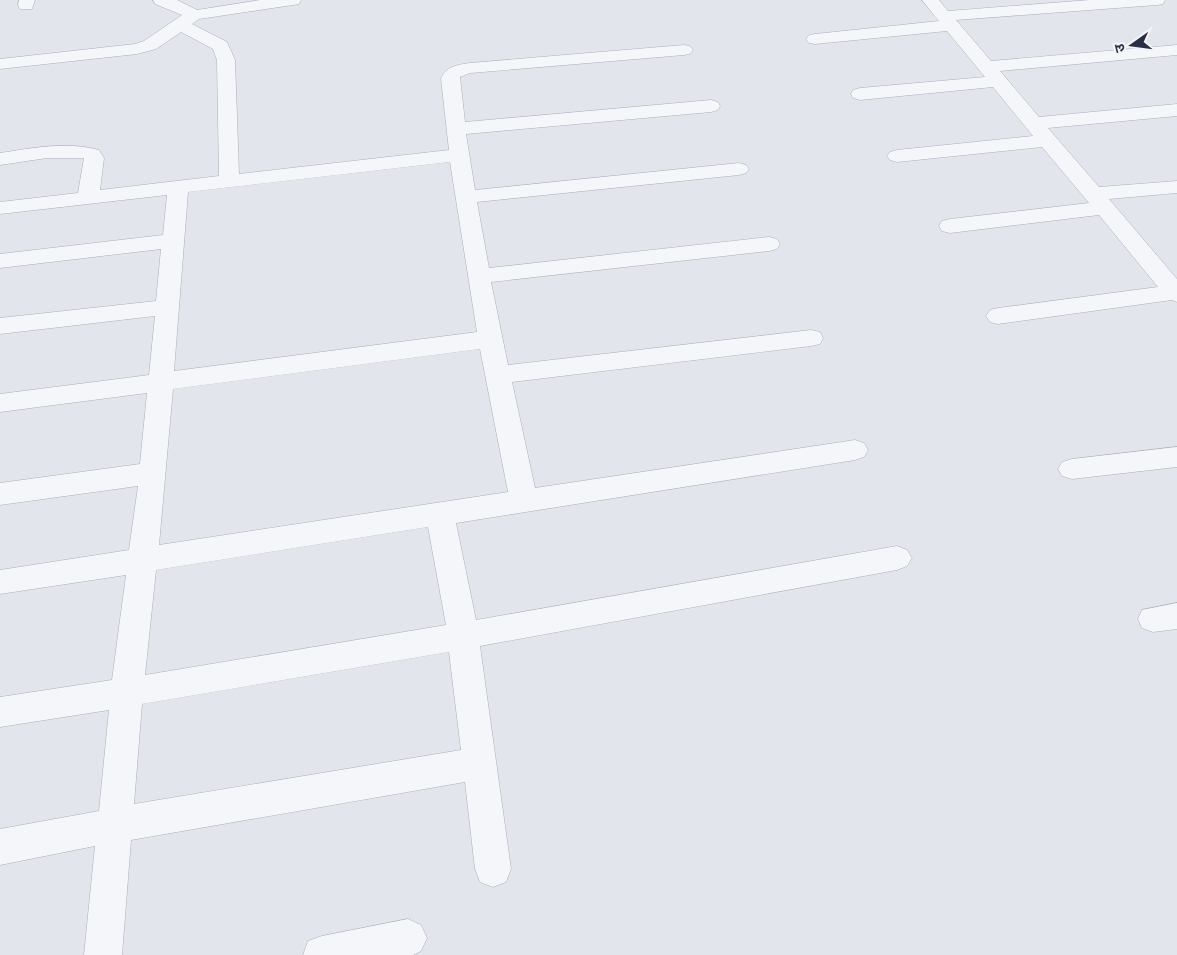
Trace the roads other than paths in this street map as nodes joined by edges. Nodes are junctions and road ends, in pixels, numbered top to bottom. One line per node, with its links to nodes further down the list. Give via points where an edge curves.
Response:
1 (161, 0): 6 (street, via 182,7)
2 (293, 0): 5 (street)
3 (930, 0): 7 (street)
4 (1157, 0): 7 (street)
5 (238, 4): 6 (street)
6 (187, 20): 11 (street, via 150,45 138,49); 23 (street, via 221,46 226,60)
7 (948, 21): 8 (street); 12 (street)
8 (815, 39)
9 (684, 50): 17 (street, via 458,70 450,79)
10 (1177, 50): 12 (street)
11 (0, 64)
12 (993, 74): 13 (street); 16 (street)
13 (860, 94)
14 (711, 106): 17 (street)
15 (1177, 110): 16 (street)
16 (1034, 123): 18 (street)
17 (455, 129): 19 (street)
18 (1048, 140): 20 (street); 28 (street)
19 (458, 155): 23 (street); 26 (street)
20 (896, 156)
21 (0, 159): 27 (street, via 72,151 92,154)
22 (739, 169): 26 (street)
23 (229, 181): 24 (street)
24 (178, 187): 27 (street); 31 (street)
25 (1177, 187): 28 (street)
26 (465, 196): 34 (street)
27 (88, 197): 29 (street)
28 (1099, 201): 30 (street); 35 (street)
29 (0, 208)
30 (950, 226)
31 (174, 241): 33 (street); 36 (street)
32 (769, 244): 34 (street)
33 (0, 261)
34 (479, 276): 40 (street)
35 (1177, 293): 37 (street)
36 (168, 307): 38 (street); 42 (street)
37 (998, 316)
38 (0, 326)
39 (811, 338): 41 (street)
40 (490, 339): 41 (street); 42 (street)
41 (497, 375): 49 (street)
42 (161, 381): 43 (street); 47 (street)
43 (0, 402)
44 (855, 450): 49 (street)
45 (1177, 457): 46 (street)
46 (1072, 469)
47 (153, 472): 48 (street); 52 (street)
48 (0, 494)
49 (524, 500): 50 (street)
50 (440, 514): 52 (street); 54 (street)
51 (897, 558): 54 (street)
52 (144, 560): 53 (street); 55 (street)
53 (0, 582)
54 (463, 635): 55 (street); 57 (street)
55 (127, 693): 56 (street); 58 (street)
56 (0, 712)
57 (479, 763): 58 (street); 60 (street)
58 (115, 825): 59 (street); 62 (street)
59 (0, 847)
60 (493, 869)
61 (408, 938): 63 (street)
62 (103, 955)
63 (322, 955)

